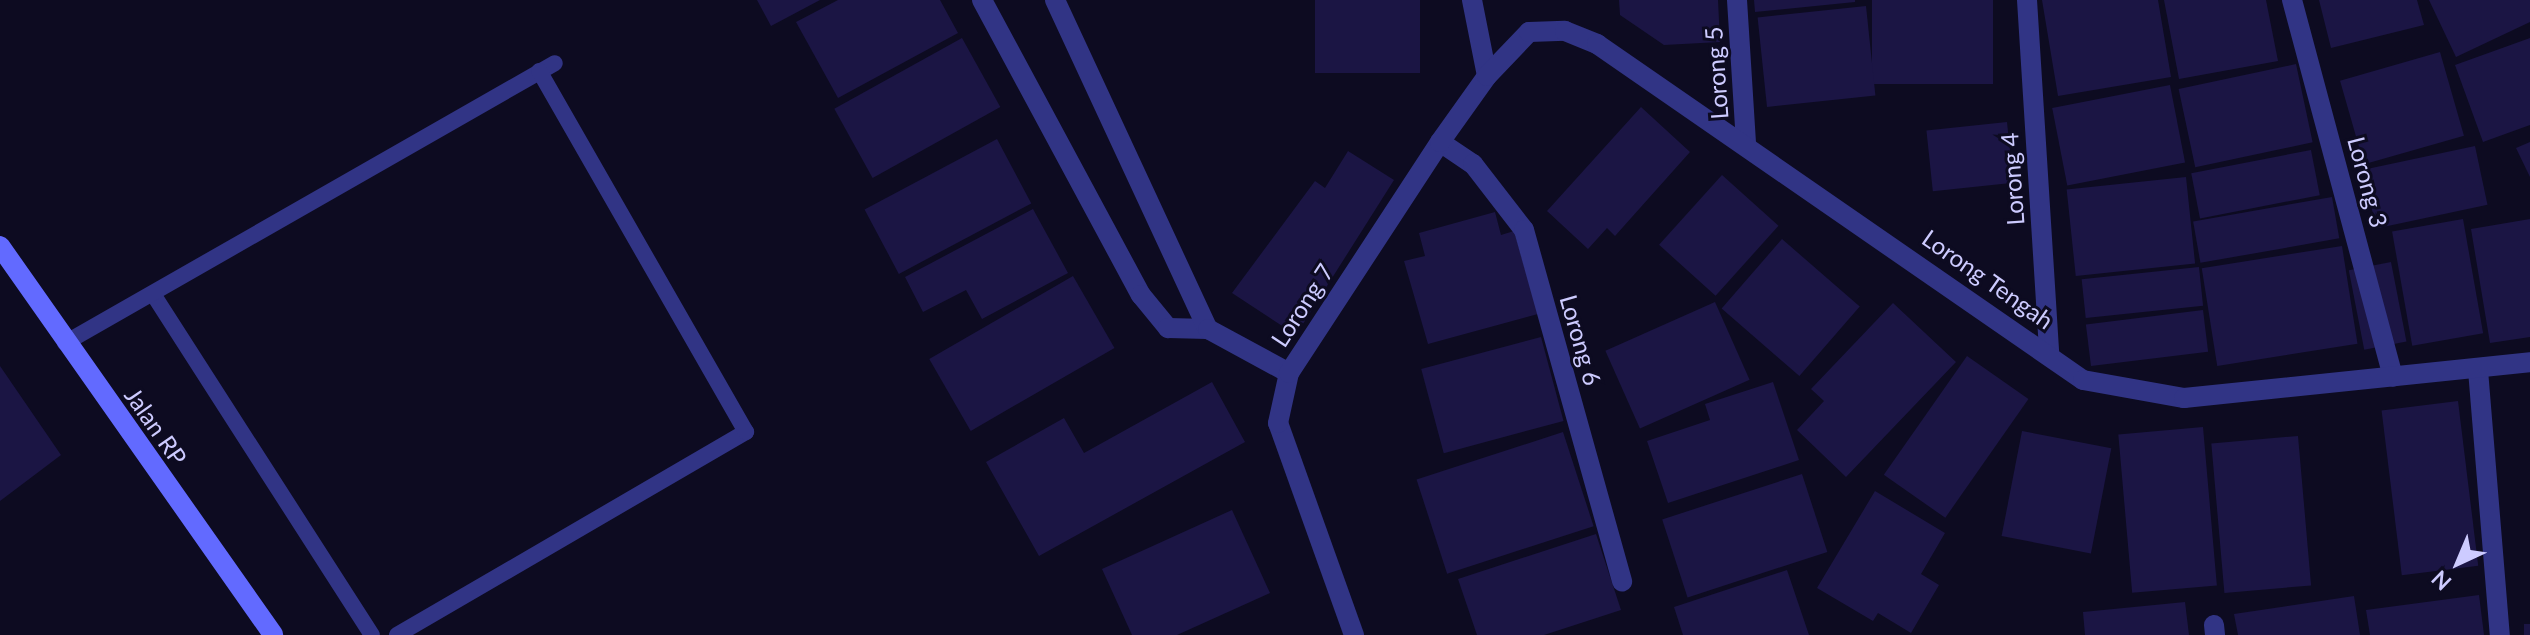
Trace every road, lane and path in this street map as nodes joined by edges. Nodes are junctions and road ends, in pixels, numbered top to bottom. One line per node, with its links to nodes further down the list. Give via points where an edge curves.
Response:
1 (982, 0): 14 (street, via 1141,295 1168,328)
2 (1055, 0): 14 (street)
3 (1472, 0): 9 (street)
4 (1737, 0): 11 (street, Lorong 5)
5 (2027, 0): 16 (street, Lorong 4)
6 (2292, 0): 20 (street, Lorong 3)
7 (555, 63): 8 (lane)
8 (539, 71): 13 (lane); 24 (lane, via 746,432)
9 (1487, 76): 10 (street, Lorong 7); 11 (street, Lorong Tengah, via 1529,32 1565,31 1597,44)
10 (1440, 142): 19 (street, Lorong 7); 21 (street, Lorong 6, via 1473,164 1524,230)
11 (1746, 143): 16 (street, Lorong Tengah)
12 (0, 246): 15 (street, Jalan RP)
13 (153, 294): 15 (lane); 23 (lane)
14 (1208, 329): 19 (street)
15 (65, 343): 22 (street, Jalan RP)
16 (2049, 354): 20 (street, Lorong Tengah, via 2083,380 2184,398)
17 (2530, 362): 18 (street, Lorong Tengah)
18 (2478, 370): 20 (street, Lorong Tengah); 26 (street)
19 (1289, 373): 25 (street, Lorong 7, via 1278,423)
20 (2393, 377)
21 (1622, 582)
22 (273, 635)
23 (372, 635)
24 (397, 635)
25 (1354, 635)
26 (2500, 635)

